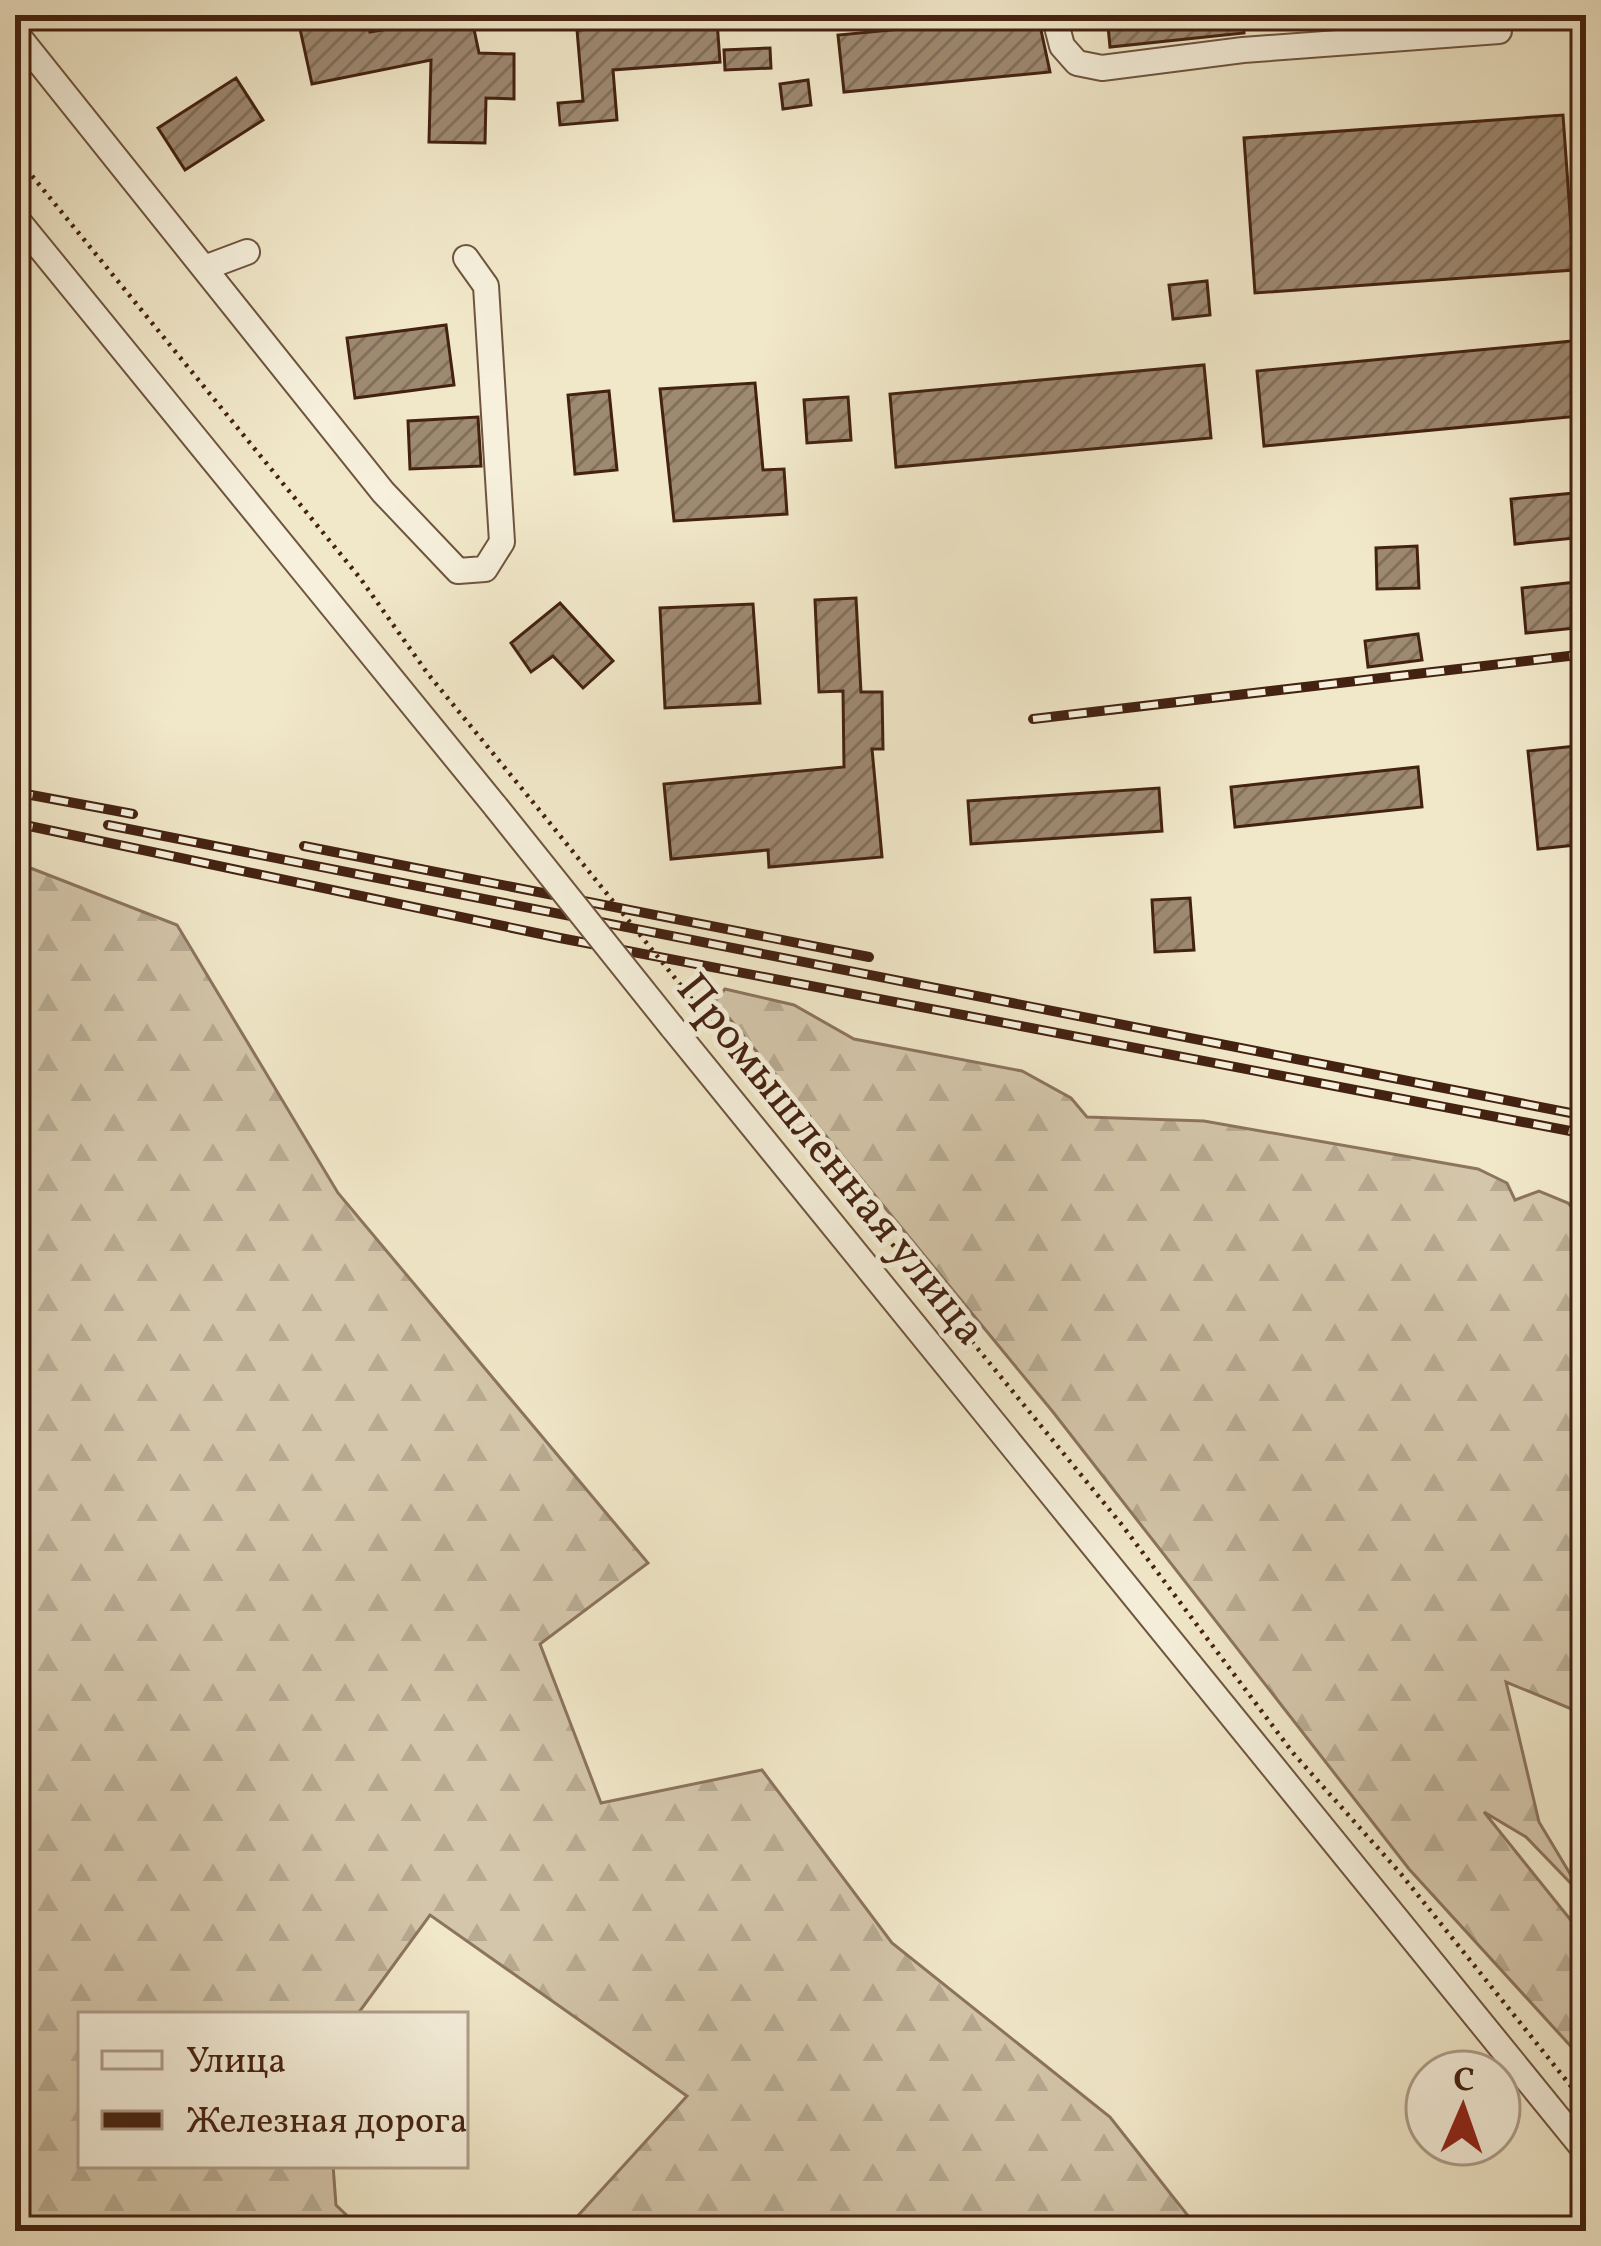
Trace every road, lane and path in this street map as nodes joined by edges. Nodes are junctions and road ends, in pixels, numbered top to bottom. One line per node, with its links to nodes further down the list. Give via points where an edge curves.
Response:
1 (1054, 15): 2 (street, via 1062,46 1077,63 1102,68)
2 (1499, 31)
3 (15, 32): 8 (street)
4 (15, 155): 9 (path, bridge, via 1122,1525 1294,1753)
5 (15, 217): 10 (street, Промышленная улица, bridge)
6 (248, 252): 8 (street)
7 (466, 258): 8 (street, via 486,286 502,542 485,569 458,571 382,492)
8 (207, 267)
9 (1586, 2105)
10 (1586, 2152)

